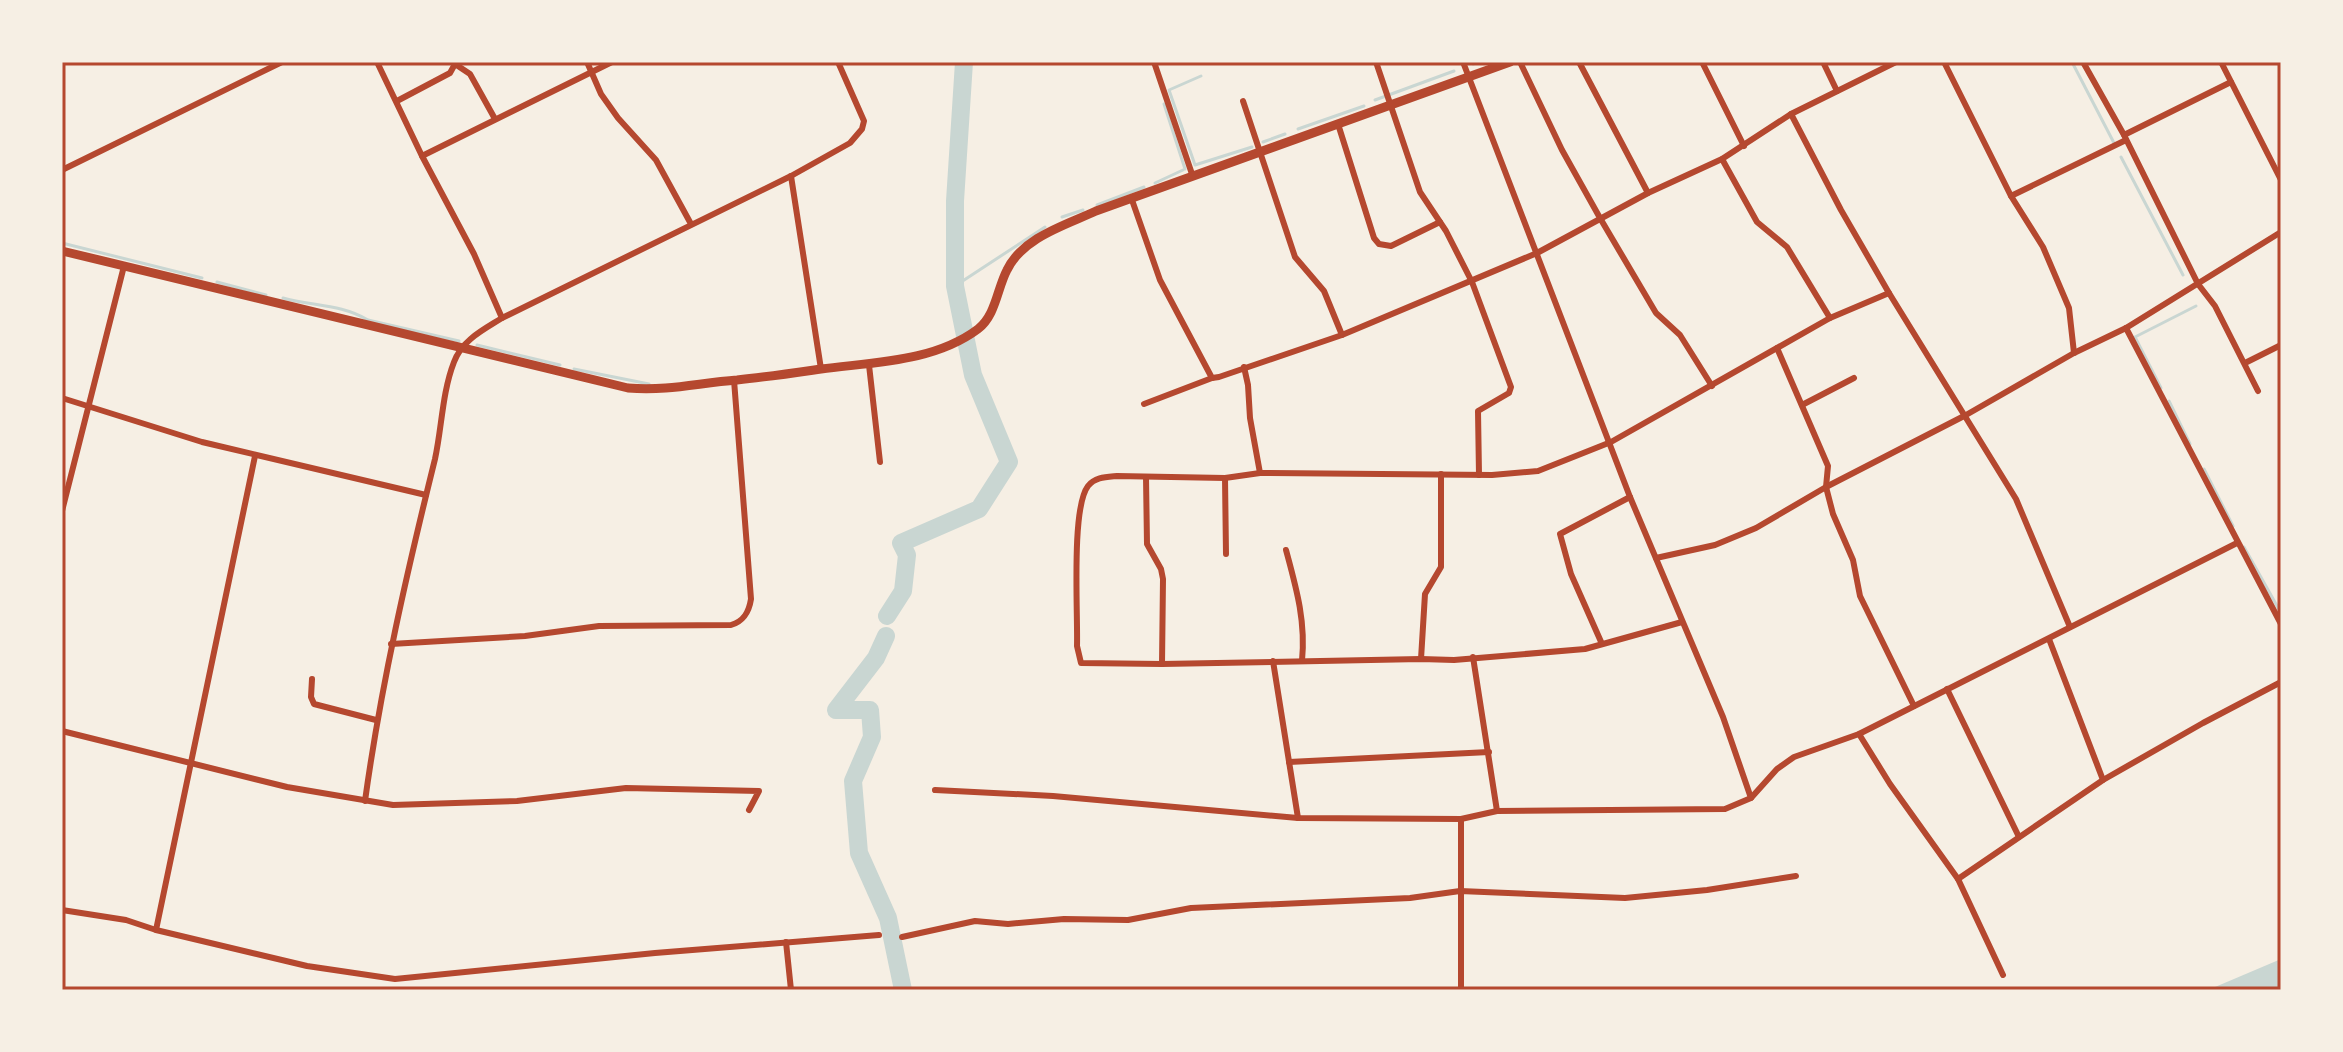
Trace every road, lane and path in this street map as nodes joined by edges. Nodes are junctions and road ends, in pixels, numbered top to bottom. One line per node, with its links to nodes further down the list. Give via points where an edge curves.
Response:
1 (282, 62): 34 (street)
2 (377, 62): 23 (street)
3 (587, 62): 19 (street)
4 (612, 62): 19 (street)
5 (838, 62): 35 (street, via 862,112 862,129 850,143)
6 (1154, 62): 36 (street)
7 (1376, 62): 25 (street)
8 (1463, 62): 20 (street)
9 (1510, 62): 20 (main road)
10 (1520, 62): 41 (street)
11 (1579, 62): 38 (street)
12 (1702, 62): 30 (street)
13 (1823, 62): 22 (street)
14 (1896, 62): 22 (street)
15 (1944, 62): 39 (street)
16 (2083, 62): 29 (street)
17 (2221, 62): 21 (street)
18 (454, 63): 23 (street, via 443,77); 27 (street, via 470,74)
19 (592, 72): 27 (street); 43 (street, via 618,118 665,174)
20 (1469, 78): 25 (main road); 46 (street)
21 (2231, 82): 29 (street); 37 (street)
22 (1837, 91): 26 (street)
23 (397, 101): 32 (street)
24 (1243, 101): 31 (street)
25 (1392, 103): 28 (main road); 42 (street, via 1420,192)
26 (1791, 114): 30 (street); 50 (street)
27 (495, 119): 32 (street)
28 (1338, 124): 31 (main road); 42 (street, via 1379,244 1391,246)
29 (2125, 137): 39 (street); 49 (street)
30 (1744, 146): 33 (street)
31 (1261, 154): 36 (main road); 54 (street, via 1295,257 1324,291)
32 (422, 156): 51 (street)
33 (1722, 159): 38 (street); 52 (street, via 1757,222 1787,247)
34 (62, 170)
35 (791, 176): 43 (street); 62 (street)
36 (1193, 177): 40 (main road)
37 (2281, 180)
38 (1648, 193): 41 (street)
39 (2011, 196): 58 (street, via 2043,247 2069,308)
40 (1132, 200): 60 (main road, via 1037,238 1016,255 979,328 930,352); 63 (street, via 1160,280)
41 (1600, 218): 46 (street); 66 (street, via 1656,313 1680,335)
42 (1440, 222): 48 (street)
43 (691, 224): 51 (street)
44 (2281, 232): 49 (street)
45 (62, 251): 47 (main road)
46 (1537, 253): 48 (street); 73 (street)
47 (124, 266): 56 (main road); 70 (street)
48 (1472, 282): 54 (street); 78 (street, via 1511,387 1478,411)
49 (2198, 284): 53 (street); 59 (street)
50 (1889, 293): 52 (street); 72 (street)
51 (502, 318): 56 (street)
52 (1830, 318): 57 (street)
53 (2126, 328): 58 (street); 85 (street)
54 (1342, 335): 61 (street)
55 (2281, 345): 59 (street)
56 (461, 348): 65 (main road, via 628,388 671,389); 82 (street)
57 (1777, 348): 66 (street); 71 (street)
58 (2074, 353): 72 (street)
59 (2245, 363): 67 (street)
60 (869, 365): 62 (main road); 75 (street)
61 (1244, 367): 63 (street); 76 (street)
62 (821, 369): 65 (main road)
63 (1212, 378): 69 (street)
64 (1854, 378): 71 (street)
65 (734, 380): 93 (street, via 751,599 739,623 599,626)
66 (1712, 386): 73 (street)
67 (2258, 391)
68 (62, 398): 70 (street)
69 (1144, 404)
70 (89, 405): 74 (street); 84 (street)
71 (1802, 405): 81 (street, via 1828,466)
72 (1966, 415): 81 (street); 91 (street, via 2016,499)
73 (1611, 442): 78 (street, via 1538,471); 83 (street)
74 (255, 456): 82 (street); 109 (street)
75 (880, 462)
76 (1260, 473): 77 (street); 80 (street)
77 (1441, 474): 78 (street); 96 (street, via 1441,567 1425,594)
78 (1479, 475)
79 (1146, 477): 80 (street); 99 (street, via 1147,544 1163,579); 99 (street, via 1101,478 1084,493 1077,646 1081,663)
80 (1225, 478): 87 (street)
81 (1826, 487): 88 (street, via 1756,528 1715,545); 103 (street, via 1853,560 1860,596)
82 (426, 495): 93 (street)
83 (1630, 497): 88 (street); 94 (street, via 1560,534)
84 (62, 511)
85 (2237, 543): 90 (street); 91 (street)
86 (1286, 550): 98 (street, via 1300,601)
87 (1226, 554)
88 (1656, 558): 89 (street)
89 (1682, 622): 94 (street); 112 (street)
90 (2281, 624)
91 (2070, 627): 92 (street)
92 (2049, 639): 102 (street); 110 (street)
93 (391, 644): 104 (street)
94 (1602, 644): 95 (street, via 1553,653)
95 (1473, 657): 96 (street); 107 (street)
96 (1421, 659): 98 (street)
97 (1273, 661): 98 (street); 99 (street); 108 (street)
98 (1302, 661)
99 (1162, 664)
100 (312, 679): 104 (street, via 314,704)
101 (2281, 682): 110 (street)
102 (1947, 689): 103 (street); 118 (street)
103 (1914, 706): 106 (street)
104 (376, 720): 113 (street)
105 (62, 731): 109 (street)
106 (1859, 734): 112 (street, via 1794,757); 120 (street)
107 (1489, 752): 108 (street); 115 (street)
108 (1289, 762): 116 (street)
109 (190, 763): 113 (street); 123 (street)
110 (2103, 780): 118 (street)
111 (935, 790): 116 (street)
112 (1751, 798): 115 (street, via 1725,809)
113 (365, 801): 114 (street, via 473,803 659,787 759,791)
114 (749, 810)
115 (1497, 811): 117 (street)
116 (1298, 818): 117 (street)
117 (1461, 819): 121 (street)
118 (2019, 837): 120 (street)
119 (1796, 876): 121 (street, via 1625,898)
120 (1958, 879): 127 (street)
121 (1460, 891): 125 (street, via 1191,908 1128,920 975,921); 129 (street)
122 (62, 910): 123 (street)
123 (156, 930): 126 (street, via 307,966 395,979)
124 (879, 935): 126 (street)
125 (902, 937)
126 (786, 942): 128 (street)
127 (2003, 975)
128 (791, 990)
129 (1461, 990)

